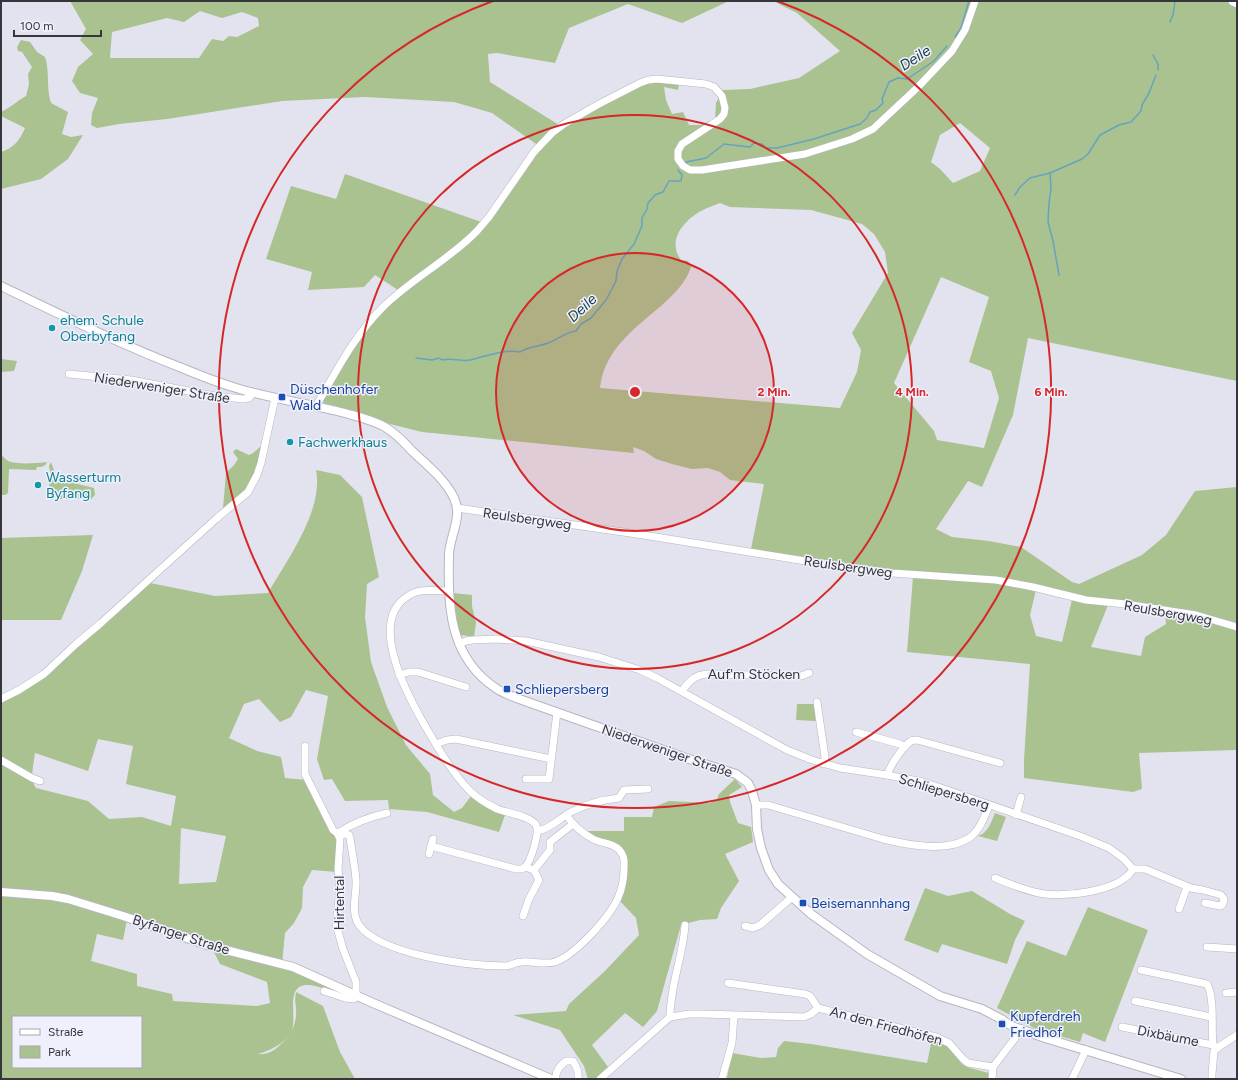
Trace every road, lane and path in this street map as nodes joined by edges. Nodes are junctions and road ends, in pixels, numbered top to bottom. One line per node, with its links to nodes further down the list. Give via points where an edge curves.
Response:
1 (975, 1): 8 (street, via 965,30 952,51 879,124 852,139 805,154 702,170 690,170 683,166 677,155 680,147 718,121 724,110 724,102 719,93 706,84 648,80 568,122 538,147 478,231 388,302 374,317 350,348)
2 (1233, 1): 3 (main road)
3 (1237, 3)
4 (1, 286): 6 (street, Niederweniger Straße, via 76,323 165,362)
5 (69, 374): 6 (street, Niederweniger Straße, via 131,380 242,399 249,398)
6 (253, 393): 7 (street, Niederweniger Straße)
7 (275, 398): 8 (street, Niederweniger Straße); 17 (street, via 261,463 248,492 44,674)
8 (316, 406): 9 (street, Niederweniger Straße, via 373,421 390,430 438,476 450,491)
9 (458, 508): 10 (street, Niederweniger Straße, via 449,548); 11 (street, Reulsbergweg, via 843,567 996,580 1086,600 1196,615)
10 (450, 591): 12 (street, Niederweniger Straße, via 451,617); 14 (street, via 412,593 396,606 391,622 391,646)
11 (1237, 626)
12 (459, 644): 16 (street, Schliepersberg, via 469,640 497,639 526,641 581,652 640,670); 19 (street, Niederweniger Straße, via 480,674 498,689)
13 (810, 673): 16 (street, Auf'm Stöcken, via 801,676 703,674 692,678)
14 (399, 675): 15 (street, via 415,672 457,679); 21 (street)
15 (466, 687)
16 (682, 691): 27 (street, Schliepersberg, via 787,750)
17 (1, 699)
18 (817, 702): 27 (street)
19 (557, 712): 24 (street); 33 (street, Niederweniger Straße, via 736,774 750,786)
20 (856, 732): 23 (street)
21 (436, 744): 24 (street, via 456,739); 39 (street, via 453,771 475,796 498,809 534,821)
22 (305, 746): 40 (street, via 306,778 333,830)
23 (905, 747): 26 (street, via 911,741 923,741); 28 (street)
24 (551, 759): 29 (street, via 549,779)
25 (1, 760): 30 (street)
26 (1000, 763)
27 (824, 764): 28 (street, Schliepersberg)
28 (887, 775): 34 (street, Schliepersberg, via 923,782)
29 (526, 779)
30 (40, 781)
31 (648, 789): 37 (street, via 624,790 619,798 593,802)
32 (1021, 797): 36 (street)
33 (756, 805): 34 (street, via 768,805 901,843 939,846 956,844 972,835 983,821); 48 (street, Niederweniger Straße, via 757,829 763,855 778,884)
34 (989, 805): 36 (street, Schliepersberg)
35 (387, 813): 40 (street, via 367,818)
36 (1016, 814): 43 (street, Schliepersberg, via 1109,848)
37 (566, 815): 38 (street); 39 (street)
38 (573, 824): 40 (street, via 592,839 615,847 623,854 623,879 618,898 594,931 573,951 554,962 521,962 506,967 467,964 422,956 373,937 360,925 354,912 356,880 349,835); 44 (street, via 550,842 550,850)
39 (538, 831): 42 (street, via 530,861)
40 (338, 834): 61 (street, Hirtental, via 340,890 336,924 356,982)
41 (429, 854): 42 (street, via 432,843 516,869)
42 (525, 868): 44 (street)
43 (1133, 869): 45 (street, via 1127,878 1109,887 1061,895 1039,893); 46 (street, via 1145,869)
44 (534, 870): 51 (street, via 539,880)
45 (995, 878)
46 (1187, 887): 49 (street, via 1222,895 1224,899 1220,906); 50 (street)
47 (1, 892): 61 (street, Byfanger Straße, via 68,899 210,946 293,967)
48 (791, 898): 53 (street, via 760,925 753,928); 68 (street, Niederweniger Straße, via 863,951 909,979 943,998 982,1009 1003,1020 1008,1018)
49 (1205, 903)
50 (1179, 909)
51 (523, 916)
52 (685, 925): 66 (street, via 670,1005)
53 (745, 926)
54 (1207, 947): 55 (street)
55 (1237, 949)
56 (1141, 970): 65 (street, Dixbäume, via 1207,984 1211,996)
57 (728, 983): 63 (street, An den Friedhöfen, via 805,994 810,996)
58 (324, 991): 61 (street, Byfanger Straße, via 345,998 354,999)
59 (1237, 992): 60 (street)
60 (1226, 994)
61 (356, 995): 73 (street, Byfanger Straße)
62 (1135, 1001): 65 (street, Dixbäume)
63 (818, 1008): 64 (street, An den Friedhöfen, via 804,1017); 72 (street, An den Friedhöfen, via 936,1037 949,1043 968,1063)
64 (734, 1016): 66 (street, An den Friedhöfen, via 690,1014); 77 (street, via 732,1043)
65 (1211, 1017): 70 (street, Dixbäume)
66 (670, 1018): 76 (street, An den Friedhöfen)
67 (1122, 1027): 70 (street, Dixbäume)
68 (1021, 1028): 71 (street, Niederweniger Straße); 72 (street)
69 (1237, 1035): 70 (street, Dixbäume)
70 (1215, 1046): 81 (street, Dixbäume)
71 (1086, 1050): 79 (street); 80 (street, Niederweniger Straße)
72 (993, 1066): 78 (street)
73 (551, 1079)
74 (556, 1079): 75 (street, via 558,1069 566,1061 573,1061 577,1066)
75 (578, 1079)
76 (600, 1079)
77 (722, 1079)
78 (992, 1079)
79 (1072, 1079)
80 (1182, 1079)
81 (1212, 1079)

